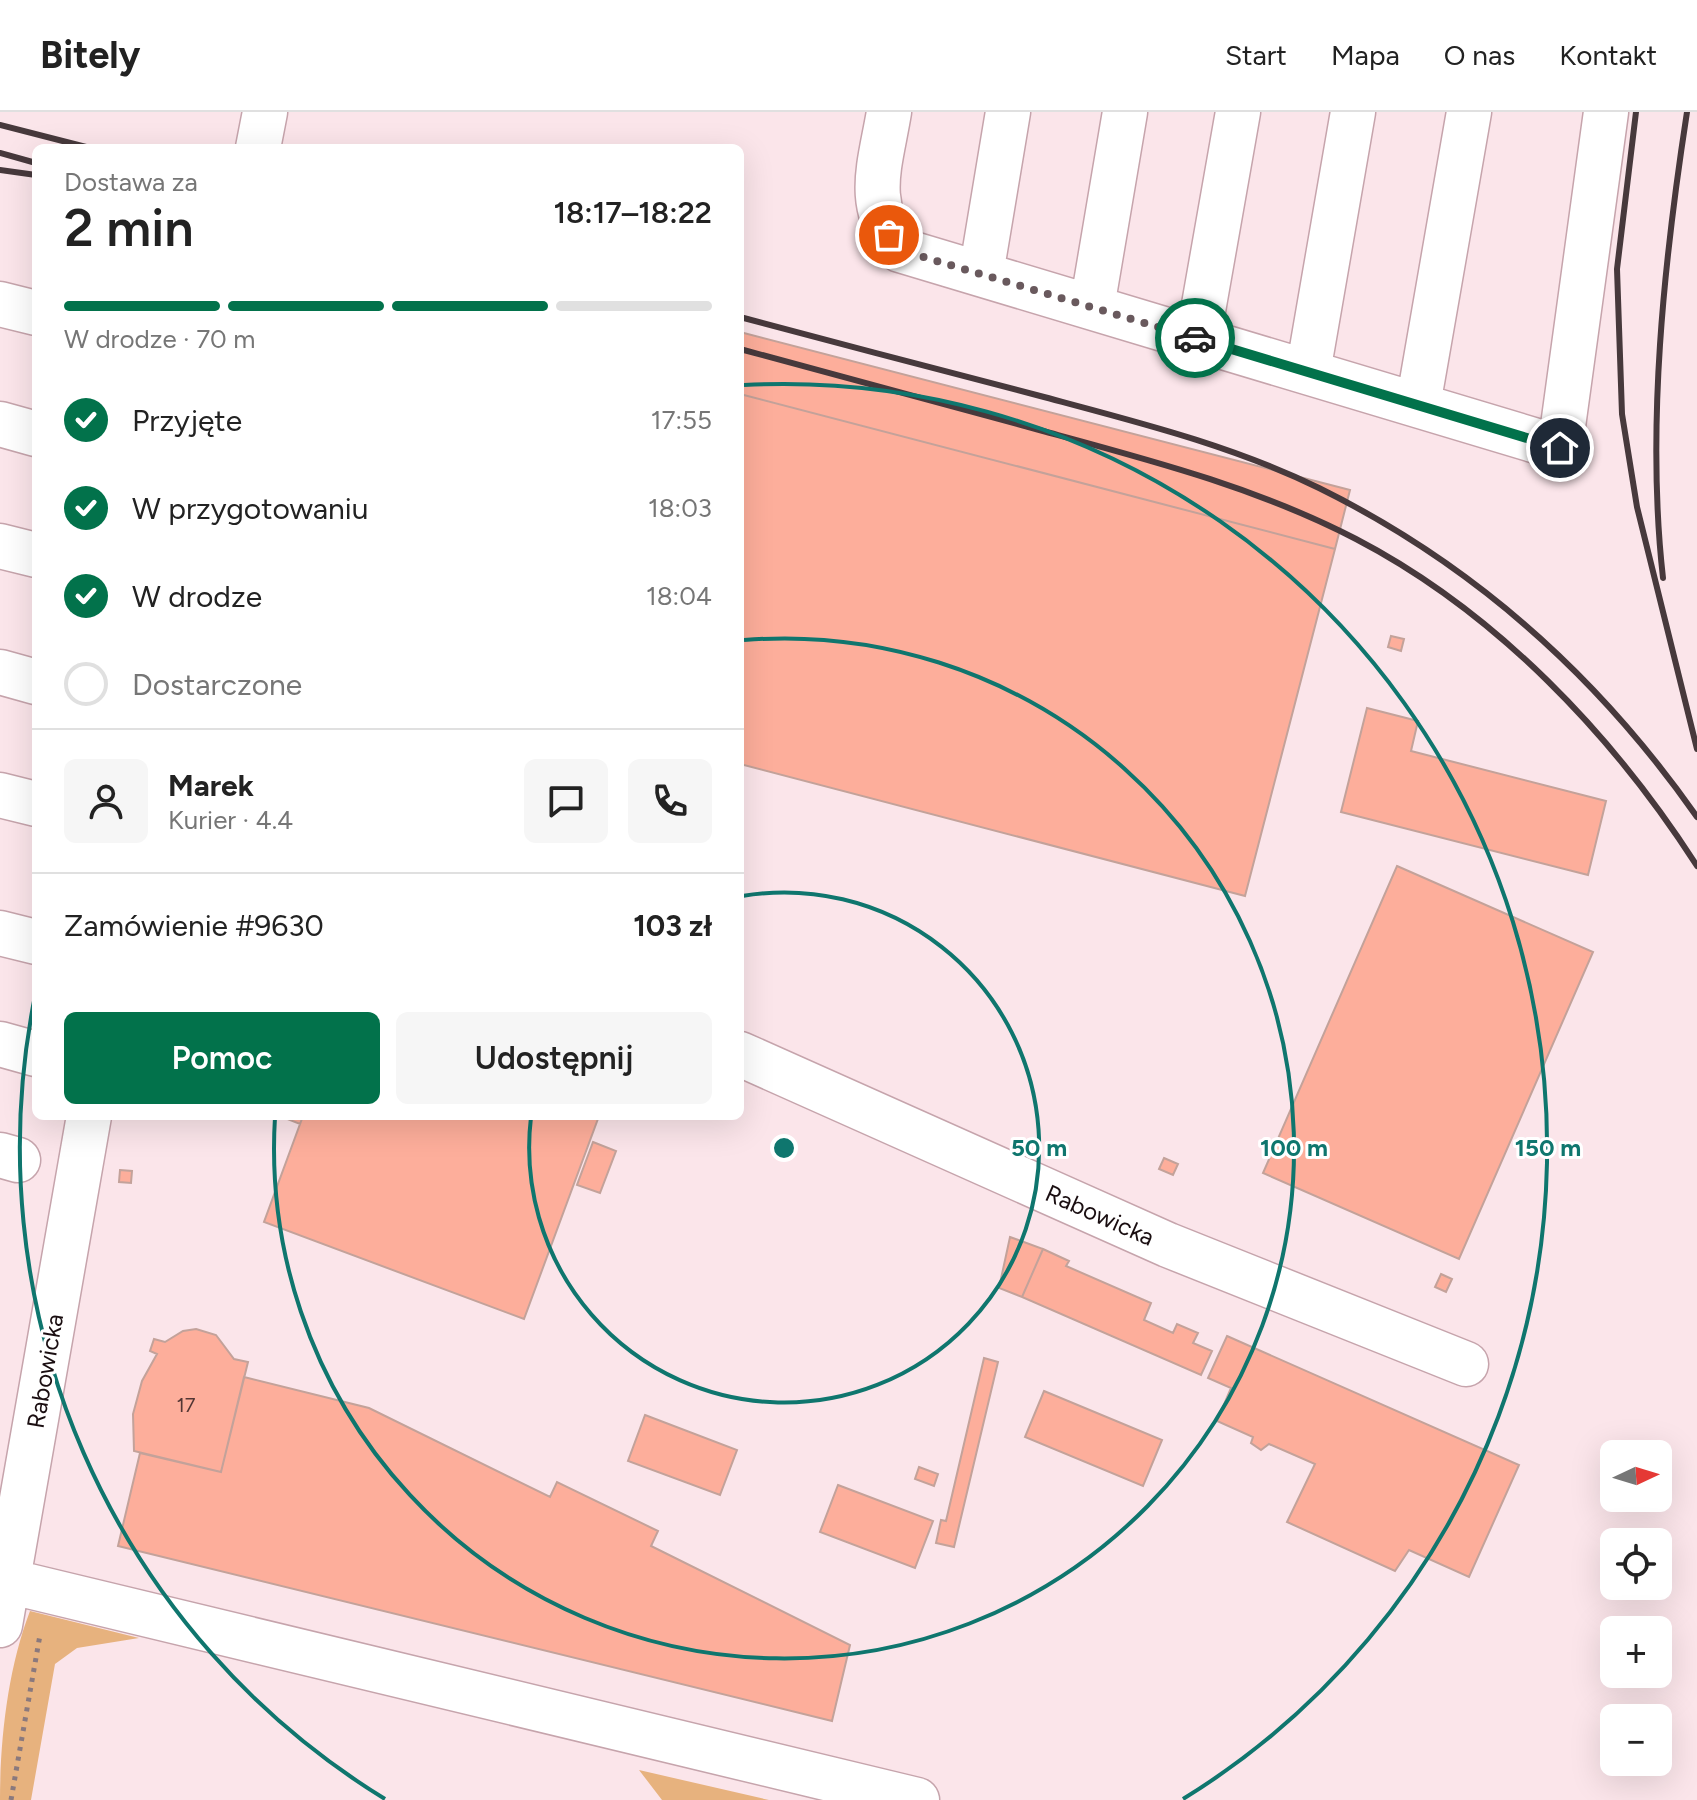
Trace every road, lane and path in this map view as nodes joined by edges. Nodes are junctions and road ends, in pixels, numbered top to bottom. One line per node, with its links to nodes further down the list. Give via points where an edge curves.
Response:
1 (265, 112): 9 (street)
2 (889, 112): 10 (street, via 875,195 889,235 900,250)
3 (1008, 112): 10 (street)
4 (1125, 112): 12 (street)
5 (1238, 112): 14 (street)
6 (1353, 112): 15 (street)
7 (1469, 112): 16 (street)
8 (1606, 112): 16 (street, via 1560,448)
9 (259, 144)
10 (981, 274): 12 (street)
11 (0, 304): 13 (street)
12 (1092, 307): 14 (street)
13 (32, 312)
14 (1198, 339): 15 (street)
15 (1308, 372): 16 (street)
16 (1418, 405)
17 (0, 424): 18 (street)
18 (32, 433)
19 (0, 546): 20 (street)
20 (32, 554)
21 (0, 672): 22 (street)
22 (32, 681)
23 (0, 795): 24 (street)
24 (32, 803)
25 (0, 933): 26 (street)
26 (32, 941)
27 (0, 1044): 28 (street)
28 (32, 1053)
29 (744, 1056): 31 (street, Rabowicka, via 1168,1245)
30 (88, 1120): 32 (street, Rabowicka)
31 (1466, 1364)
32 (11, 1608): 33 (path); 34 (street)
33 (11, 1800)
34 (917, 1800)

